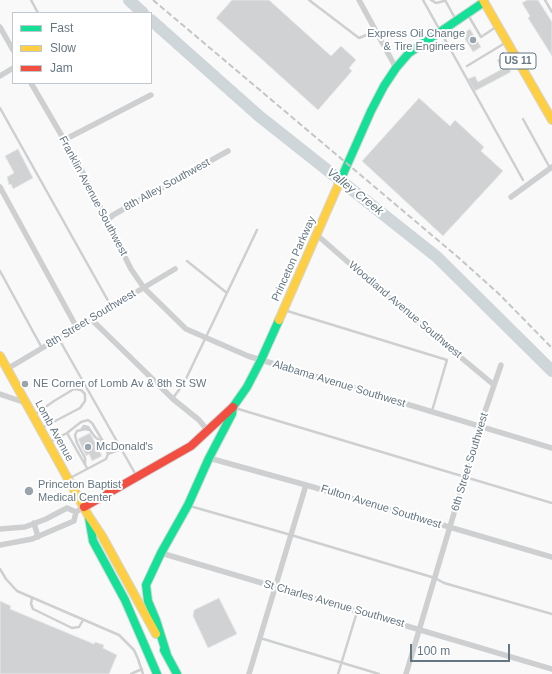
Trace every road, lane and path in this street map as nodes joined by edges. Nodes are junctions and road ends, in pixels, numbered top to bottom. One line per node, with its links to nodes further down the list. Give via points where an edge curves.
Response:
1 (31, 0): 9 (lane)
2 (309, 0): 15 (lane, via 358,38)
3 (359, 0): 15 (street)
4 (423, 0): 16 (lane)
5 (431, 0): 6 (lane, via 436,3)
6 (444, 0): 12 (lane)
7 (545, 0): 10 (lane)
8 (485, 1): 11 (main road, Princeton Parkway); 13 (main road, US 11)
9 (37, 12)
10 (552, 12)
11 (467, 13): 12 (main road, Princeton Parkway); 13 (lane, via 481,36)
12 (456, 20): 16 (main road, Princeton Parkway)
13 (498, 26): 17 (main road, US 11)
14 (0, 27): 18 (street)
15 (376, 31): 20 (street)
16 (440, 31): 20 (main road, Princeton Parkway, via 409,53); 31 (lane)
17 (507, 42): 19 (lane); 27 (main road, US 11)
18 (12, 48)
19 (467, 66)
20 (396, 68): 36 (main road, Princeton Parkway, via 371,111)
21 (12, 69): 22 (street)
22 (0, 76)
23 (32, 84): 28 (street, Franklin Avenue Southwest)
24 (151, 95): 28 (street)
25 (0, 108): 42 (lane)
26 (523, 119): 30 (lane)
27 (552, 120)
28 (64, 140): 34 (street, Franklin Avenue Southwest)
29 (228, 151): 34 (street, 8th Alley Southwest, via 113,215)
30 (551, 168): 33 (street)
31 (523, 180)
32 (0, 187): 45 (street)
33 (511, 198)
34 (107, 221): 40 (street, Franklin Avenue Southwest, via 131,269)
35 (257, 230): 41 (lane)
36 (317, 235): 43 (main road, Princeton Parkway); 53 (street, Woodland Avenue Southwest)
37 (187, 261): 41 (lane)
38 (175, 269): 40 (street, 8th Street Southwest)
39 (0, 271): 48 (lane)
40 (144, 288): 42 (street, 8th Street Southwest); 46 (street, Alabama Avenue Southwest, via 186,329)
41 (227, 294): 46 (lane)
42 (112, 306): 44 (street, 8th Street Southwest)
43 (284, 310): 50 (main road, Princeton Parkway); 58 (lane, via 447,360)
44 (91, 319): 45 (street, 8th Street Southwest); 55 (street)
45 (76, 328): 47 (street, 8th Street Southwest)
46 (206, 337): 50 (street, Alabama Avenue Southwest); 55 (lane, via 184,383)
47 (59, 338): 48 (street, 8th Street Southwest); 67 (lane)
48 (43, 348): 52 (street, 8th Street Southwest)
49 (0, 356): 52 (main road, Lomb Avenue)
50 (261, 360): 57 (main road, Princeton Parkway); 58 (street, Alabama Avenue Southwest)
51 (501, 365): 53 (street, 6th Street Southwest)
52 (7, 369): 56 (main road, Lomb Avenue)
53 (494, 385): 60 (street, 6th Street Southwest)
54 (0, 394): 56 (street)
55 (173, 399): 62 (street, via 199,420)
56 (26, 403): 59 (main road, Lomb Avenue)
57 (233, 407): 62 (main road); 69 (main road, Princeton Parkway, via 232,414); 73 (lane)
58 (432, 411): 60 (street, Alabama Avenue Southwest)
59 (33, 416): 61 (main road, Lomb Avenue); 61 (lane, via 74,389 85,394 85,401 80,408)
60 (480, 426): 66 (street, Alabama Avenue Southwest); 73 (street, 6th Street Southwest)
61 (40, 429): 64 (main road, Lomb Avenue)
62 (208, 431): 72 (main road, via 191,446)
63 (67, 433): 64 (lane); 65 (lane, via 84,420 89,420); 70 (lane)
64 (48, 443): 74 (main road, Lomb Avenue)
65 (104, 443): 68 (lane); 70 (lane, via 90,430 77,431 75,435 85,458)
66 (552, 448)
67 (121, 449): 68 (lane); 72 (lane)
68 (108, 454): 71 (lane, via 106,459)
69 (209, 458): 75 (street, Fulton Avenue Southwest); 77 (main road, Princeton Parkway)
70 (84, 464): 71 (lane)
71 (87, 468): 74 (lane)
72 (137, 477): 78 (main road)
73 (465, 477): 76 (lane); 82 (street, 6th Street Southwest)
74 (68, 479): 78 (main road, Lomb Avenue)
75 (306, 485): 82 (street, Fulton Avenue Southwest); 84 (street)
76 (552, 503)
77 (188, 505): 84 (lane); 87 (main road, Princeton Parkway)
78 (84, 507): 79 (street); 80 (main road, Lomb Avenue)
79 (76, 512): 81 (street, via 67,508); 85 (street, via 74,521)
80 (88, 515): 98 (main road, Lomb Avenue); 104 (main road, Lomb Avenue, via 93,541 125,600)
81 (34, 524): 83 (street); 85 (street)
82 (450, 528): 88 (street, Fulton Avenue Southwest); 90 (street, 6th Street Southwest)
83 (0, 529)
84 (291, 535): 90 (lane); 91 (street)
85 (38, 536): 86 (street)
86 (0, 545)
87 (162, 553): 91 (street, St Charles Avenue Southwest); 98 (main road, Princeton Parkway, via 146,585 148,601)
88 (552, 557)
89 (1, 571): 92 (lane, via 17,591)
90 (435, 578): 94 (lane, via 444,583); 96 (street, 6th Street Southwest)
91 (275, 587): 93 (street, St Charles Avenue Southwest); 97 (street)
92 (32, 598): 95 (lane); 95 (lane, via 33,609 72,628 79,627)
93 (357, 612): 96 (street, St Charles Avenue Southwest); 99 (lane)
94 (552, 614)
95 (83, 620): 100 (lane, via 119,635 134,650)
96 (419, 630): 101 (street, St Charles Avenue Southwest); 109 (street, 6th Street Southwest)
97 (260, 638): 99 (lane); 106 (street)
98 (167, 655): 105 (main road, Lomb Avenue)
99 (342, 663): 107 (lane); 108 (lane)
100 (142, 669): 102 (lane); 103 (lane)
101 (552, 669)
102 (131, 674)
103 (143, 674)
104 (157, 674)
105 (177, 674)
106 (249, 674)
107 (338, 674)
108 (379, 674)
109 (406, 674)

